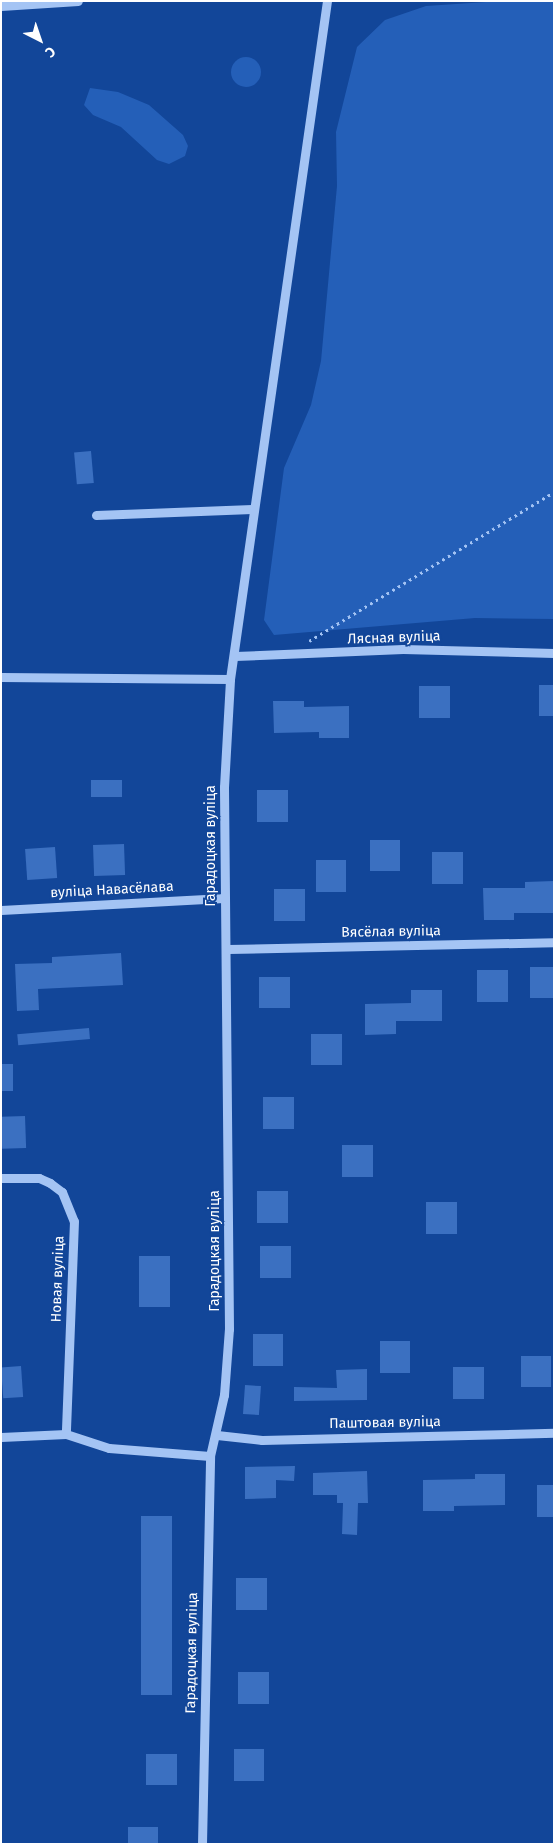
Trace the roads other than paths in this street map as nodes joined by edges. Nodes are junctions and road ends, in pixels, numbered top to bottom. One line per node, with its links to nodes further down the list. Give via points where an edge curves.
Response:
1 (78, 1): 3 (street)
2 (327, 1): 4 (street, Гарадоцкая вуліца)
3 (1, 6)
4 (252, 509): 5 (street); 7 (street, Гарадоцкая вуліца)
5 (96, 515)
6 (554, 653): 7 (street, Лясная вуліца, via 403,649 283,657)
7 (235, 656): 9 (street, Гарадоцкая вуліца)
8 (1, 677): 9 (street)
9 (230, 679): 10 (street, Гарадоцкая вуліца)
10 (224, 898): 11 (street, вуліца Навасёлава); 13 (street, Гарадоцкая вуліца)
11 (1, 910)
12 (554, 942): 13 (street, Вясёлая вуліца)
13 (228, 949): 17 (street, Гарадоцкая вуліца, via 229,1329)
14 (1, 1178): 16 (street, Новая вуліца, via 39,1178 50,1182 62,1192 74,1221)
15 (554, 1433): 17 (street, Паштовая вуліца, via 262,1440)
16 (66, 1434): 18 (street); 19 (street, via 109,1448)
17 (217, 1435): 19 (street, Гарадоцкая вуліца)
18 (1, 1437)
19 (210, 1456): 20 (street, Гарадоцкая вуліца)
20 (202, 1844)

